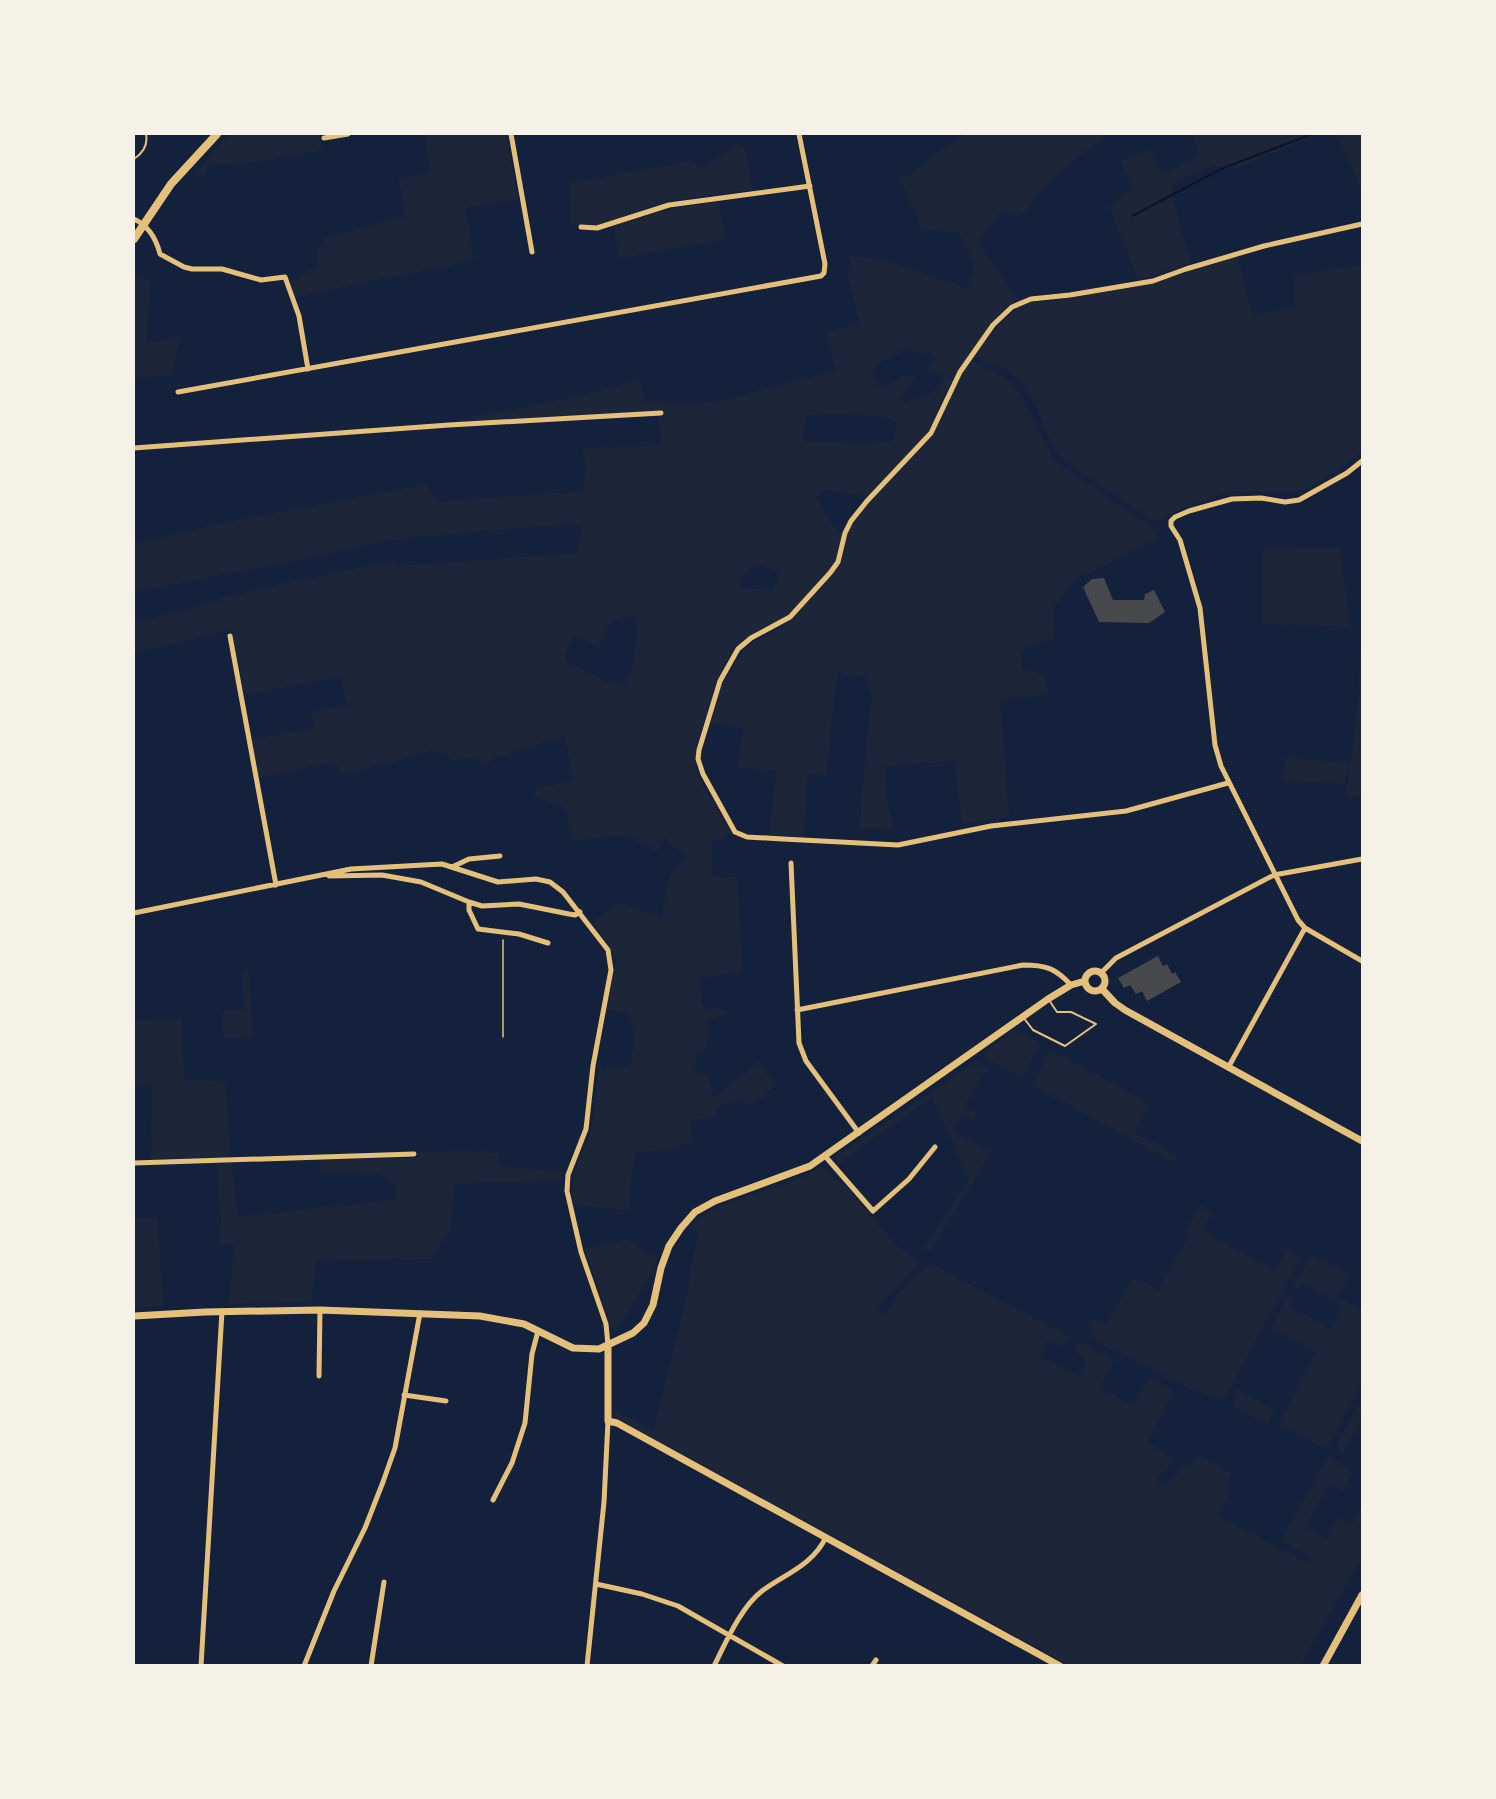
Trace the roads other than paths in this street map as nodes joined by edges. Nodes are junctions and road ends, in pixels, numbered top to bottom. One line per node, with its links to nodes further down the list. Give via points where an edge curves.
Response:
1 (146, 134): 7 (lane, via 146,145)
2 (217, 134): 10 (main road, via 182,170)
3 (348, 134): 6 (street)
4 (511, 134): 14 (street)
5 (799, 134): 8 (street)
6 (324, 138)
7 (134, 159)
8 (810, 186): 12 (street, via 669,205 597,228); 15 (street, via 825,264 821,276)
9 (134, 219): 10 (street)
10 (143, 224): 13 (main road); 15 (street, via 156,238 160,254 184,267 222,269 261,280 285,277 299,316)
11 (1362, 224): 21 (street, via 1264,246 1152,281 1024,301 1012,307 993,325 960,372 931,433 851,521 838,562 830,573 790,617 743,644 731,658 720,681 698,759 735,832 741,836 898,845 984,827 1126,811)
12 (581, 227)
13 (134, 239)
14 (532, 252)
15 (308, 369): 16 (street)
16 (178, 392)
17 (661, 413): 18 (street)
18 (134, 448)
19 (1362, 461): 21 (street, via 1299,500 1232,499 1205,505 1172,521 1200,608 1215,745)
20 (230, 636): 28 (street)
21 (1228, 783): 26 (street)
22 (500, 856): 25 (street, via 469,858)
23 (1362, 859): 26 (street)
24 (791, 863): 40 (street)
25 (452, 867): 27 (street, via 442,864 351,869); 30 (street, via 498,882 550,882)
26 (1274, 875): 32 (street); 35 (street, via 1116,958)
27 (319, 876): 28 (street); 29 (street, via 382,875 421,882)
28 (276, 885): 31 (street)
29 (469, 902): 30 (street, via 483,906 519,904 575,915); 33 (street, via 478,929 519,934)
30 (580, 912): 54 (street, via 608,950 611,970 586,1129 568,1175 567,1191 580,1252 606,1324)
31 (134, 913)
32 (1305, 928): 34 (street); 42 (street)
33 (548, 943)
34 (1362, 961)
35 (1101, 973): 36 (street, via 1093,971); 38 (street, via 1105,981)
36 (1085, 981): 37 (street); 38 (street, via 1090,990)
37 (1071, 985): 39 (street); 40 (street, via 1058,972 1040,965 1023,965)
38 (1102, 989): 42 (street, via 1120,1007)
39 (1048, 999): 41 (street); 41 (lane, via 1057,1012 1071,1012 1096,1024 1065,1046 1033,1030)
40 (797, 1010): 43 (street, via 802,1052)
41 (1023, 1017): 43 (street)
42 (1228, 1068): 44 (street)
43 (859, 1133): 47 (street)
44 (1362, 1141)
45 (935, 1147): 47 (street, via 909,1179 873,1211)
46 (414, 1154): 48 (street)
47 (825, 1156): 54 (street, via 799,1171 695,1212 663,1259 648,1318 633,1333)
48 (134, 1163)
49 (320, 1310): 50 (street); 51 (street); 55 (street)
50 (222, 1311): 52 (street); 65 (street)
51 (420, 1313): 53 (street, via 498,1318 524,1323); 56 (street)
52 (134, 1316)
53 (538, 1331): 54 (street, via 573,1348 591,1350); 59 (street, via 525,1423 512,1463)
54 (608, 1345): 58 (street)
55 (319, 1376)
56 (404, 1395): 57 (street); 66 (street, via 383,1482)
57 (446, 1401)
58 (608, 1421): 60 (street); 62 (street)
59 (493, 1500)
60 (826, 1537): 64 (street, via 798,1568 759,1594); 71 (street)
61 (384, 1582): 67 (street)
62 (596, 1584): 64 (street, via 678,1606); 68 (street)
63 (1362, 1595): 72 (street)
64 (730, 1635): 69 (street); 70 (street)
65 (201, 1665)
66 (304, 1665)
67 (371, 1665)
68 (587, 1665)
69 (714, 1665)
70 (783, 1665)
71 (1060, 1665)
72 (1323, 1665)

